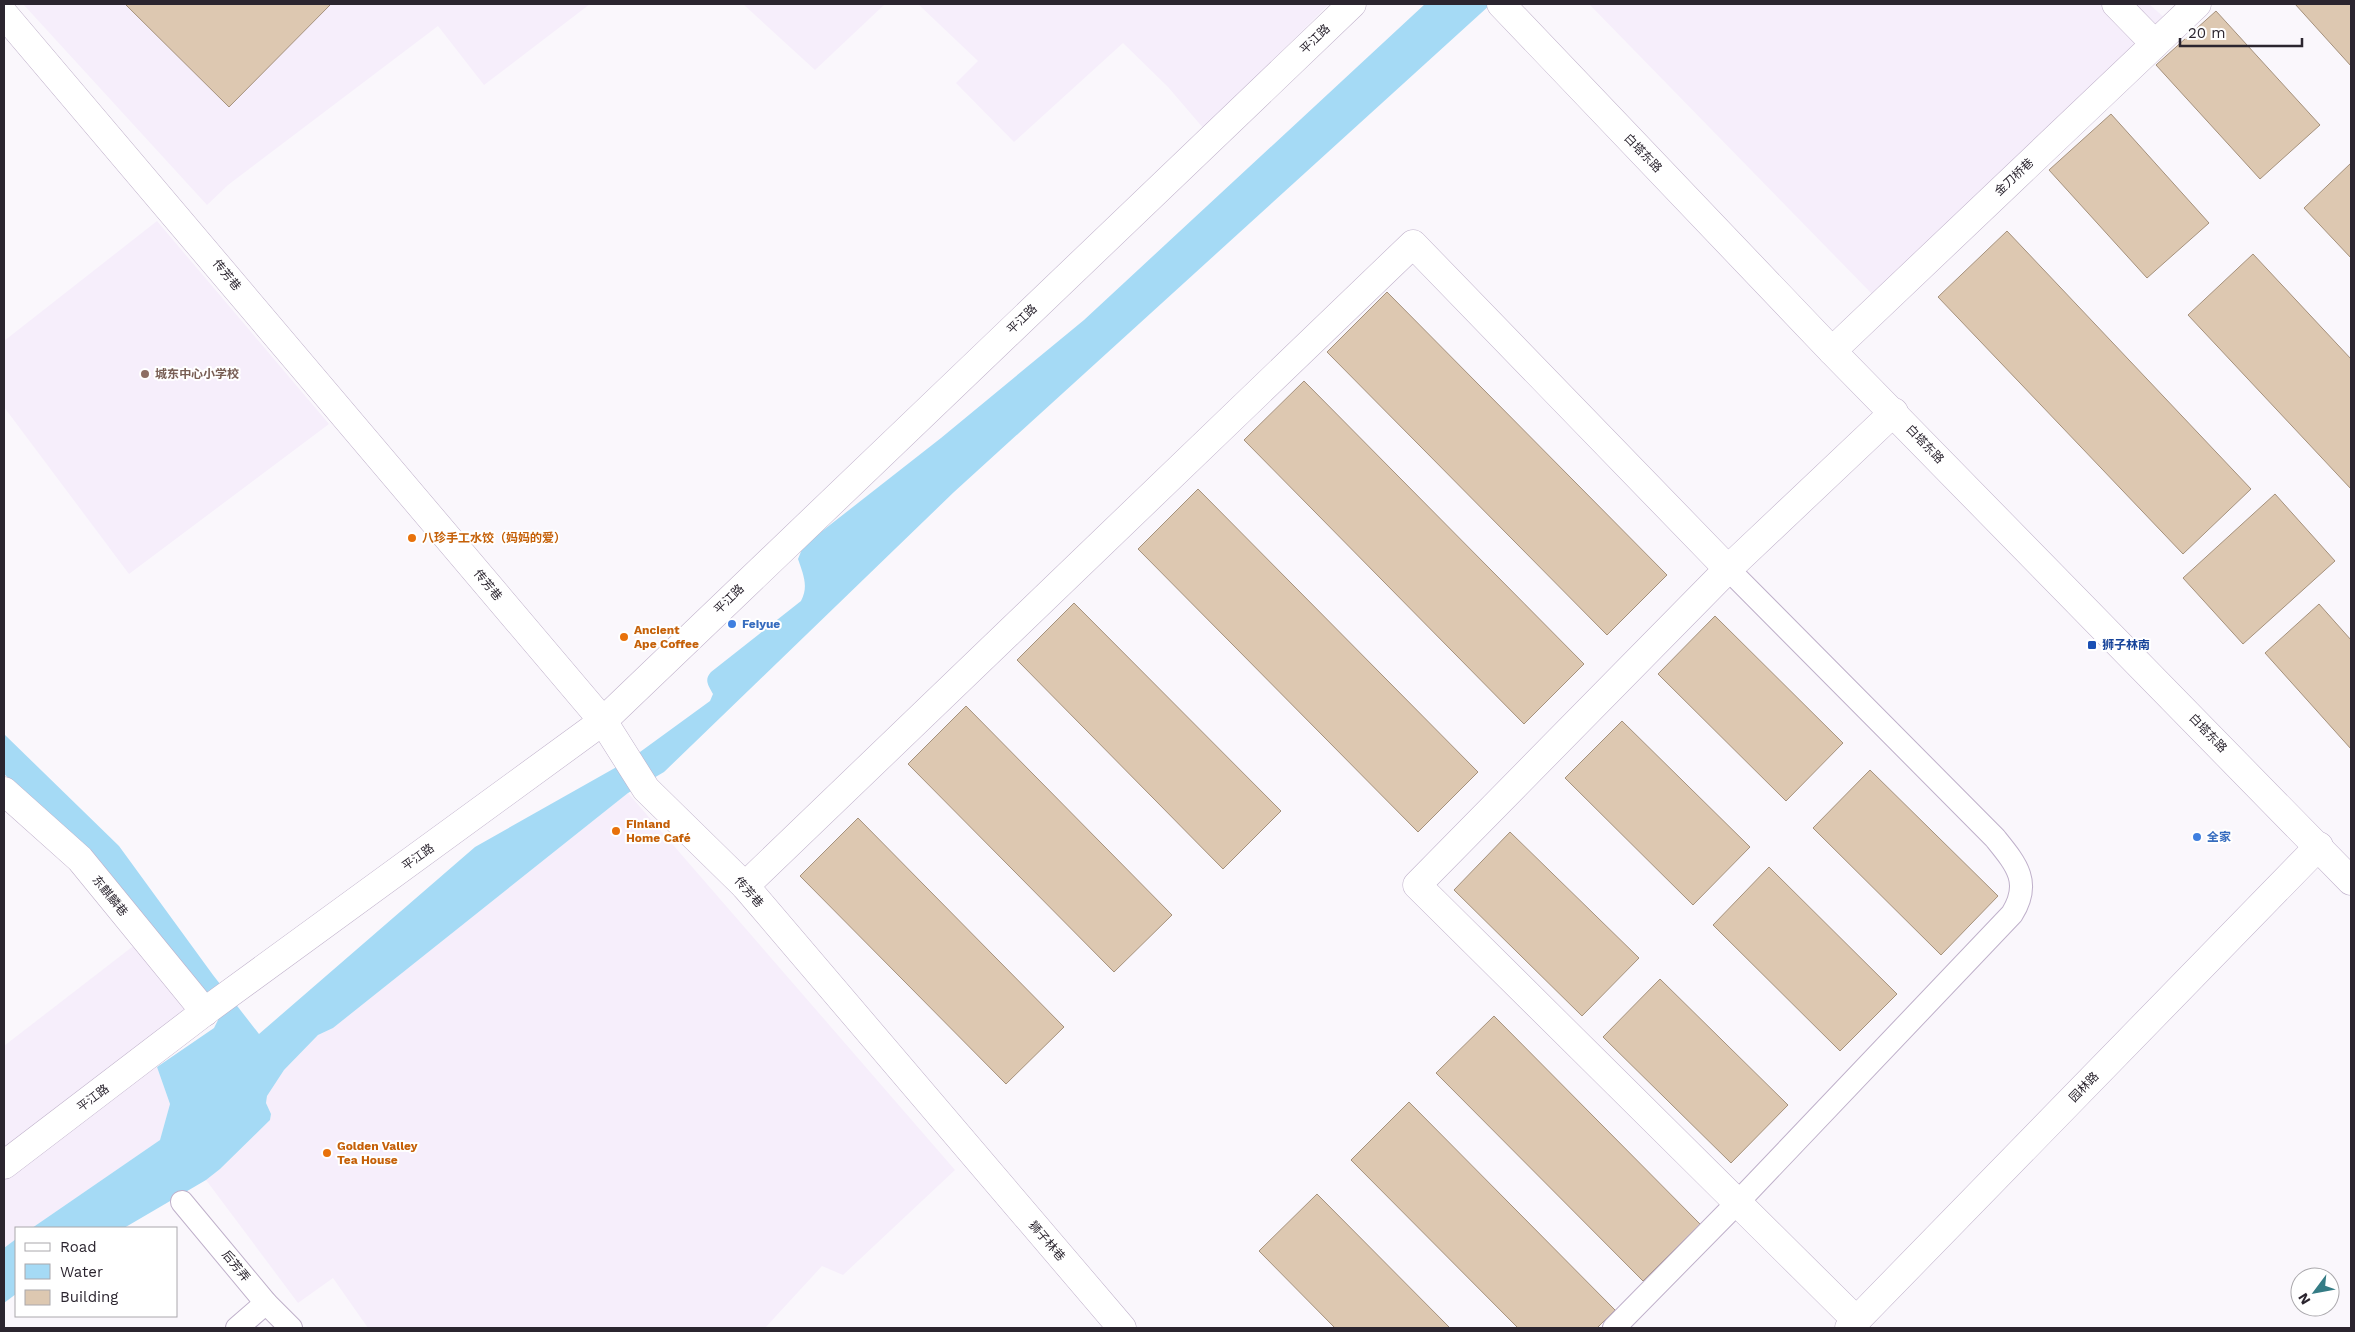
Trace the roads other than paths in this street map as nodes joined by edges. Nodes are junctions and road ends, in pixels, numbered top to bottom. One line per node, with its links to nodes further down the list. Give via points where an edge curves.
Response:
1 (1352, 4): 10 (street, 平江路)
2 (1501, 4): 7 (street, 白塔东路)
3 (2116, 4): 6 (street)
4 (2197, 4): 6 (street, 金刀桥巷)
5 (4, 14): 10 (street, 传芳巷)
6 (2155, 44): 7 (street, 金刀桥巷)
7 (1832, 351): 8 (street, 白塔东路)
8 (1894, 412): 9 (street); 12 (street, 白塔东路)
9 (1728, 570): 14 (street, via 1413,244); 19 (lane, via 1995,838 2017,868 2022,886 2022,895 2012,914); 19 (street, via 1417,885)
10 (603, 721): 14 (street, 传芳巷, via 646,790); 15 (street, 平江路)
11 (4, 791): 15 (street, 东麒麟巷, via 80,859)
12 (2319, 846): 13 (street, 白塔东路); 21 (street, 园林路)
13 (2351, 881)
14 (744, 886): 16 (street, 传芳巷)
15 (206, 1011): 17 (street, 平江路)
16 (972, 1153): 24 (street, 狮子林巷)
17 (4, 1165)
18 (182, 1202): 20 (lane, 后芳弄)
19 (1738, 1202): 21 (street); 25 (lane)
20 (266, 1303): 22 (lane); 23 (lane, 后芳弄)
21 (1853, 1324)
22 (237, 1328)
23 (291, 1328)
24 (1122, 1328)
25 (1614, 1328)

